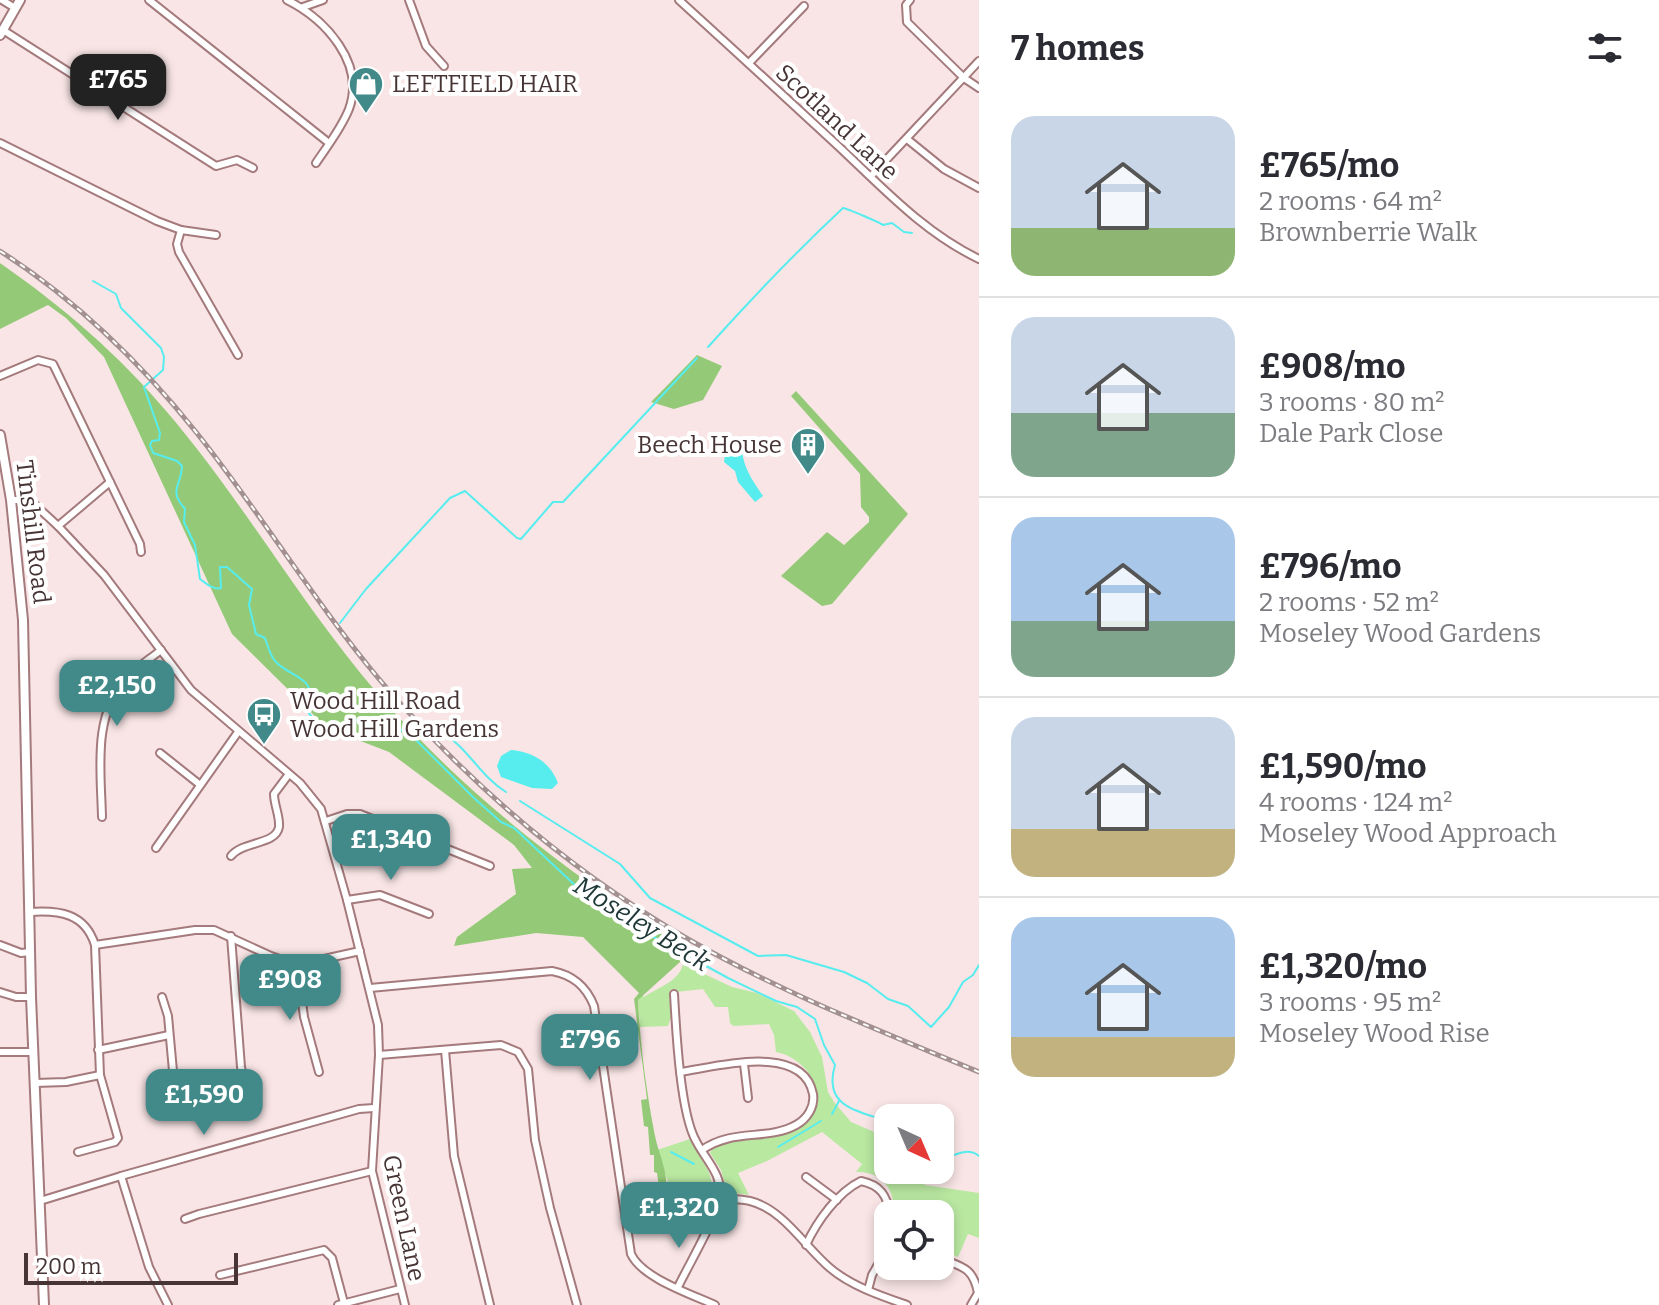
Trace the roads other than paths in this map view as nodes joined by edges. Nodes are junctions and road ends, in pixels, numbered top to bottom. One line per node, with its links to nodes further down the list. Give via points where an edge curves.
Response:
1 (2, 0): 8 (street)
2 (149, 0): 19 (street)
3 (287, 0): 10 (street)
4 (323, 0): 10 (street)
5 (409, 0): 14 (street, via 426,46)
6 (679, 0): 13 (street, Scotland Lane)
7 (910, 0): 15 (street, via 907,22)
8 (18, 4): 11 (street)
9 (804, 6): 13 (street)
10 (303, 7): 19 (street, via 341,46 350,66 350,106)
11 (1, 33): 21 (street, via 216,166 237,160)
12 (979, 61): 15 (street)
13 (749, 63): 22 (street, Scotland Lane)
14 (444, 66)
15 (964, 78): 16 (street); 17 (street)
16 (979, 88)
17 (907, 139): 22 (street); 23 (street)
18 (0, 143): 24 (street)
19 (329, 143): 20 (street)
20 (316, 163)
21 (253, 168)
22 (871, 176): 26 (street, Scotland Lane, via 902,209)
23 (979, 188)
24 (181, 230): 25 (street); 27 (street, via 179,252)
25 (216, 235)
26 (979, 259)
27 (238, 355)
28 (0, 376): 30 (street, via 38,360 53,364)
29 (0, 435): 31 (street, Tinshill Road)
30 (110, 482): 32 (street); 33 (street)
31 (11, 500): 32 (street, Green Lane, via 33,503); 45 (street, Tinshill Road, via 23,620)
32 (58, 526): 34 (street, Green Lane, via 104,575)
33 (141, 552)
34 (161, 650): 35 (street, Green Lane, via 197,697); 39 (street, via 121,685 104,716)
35 (238, 732): 37 (street, Green Lane); 38 (street)
36 (160, 753): 38 (street)
37 (289, 774): 40 (street, Green Lane, via 313,797); 42 (street, via 274,794 279,824 275,835)
38 (199, 784): 41 (street)
39 (102, 817)
40 (326, 821): 43 (street, via 360,814); 44 (street, Green Lane)
41 (156, 848)
42 (231, 856)
43 (490, 866)
44 (347, 900): 46 (street, via 380,895); 50 (street, Green Lane)
45 (30, 912): 49 (street, via 75,917); 51 (street, Tinshill Road)
46 (429, 914)
47 (231, 936): 49 (street, via 195,930); 52 (street); 71 (street, via 248,1100)
48 (0, 945): 51 (street)
49 (95, 945): 59 (street)
50 (360, 951): 52 (street); 53 (street, Green Lane)
51 (31, 952): 56 (street, Tinshill Road)
52 (297, 965): 65 (street)
53 (370, 988): 63 (street, Green Lane); 87 (street, via 552,971 576,981 594,1006 631,1254 640,1268)
54 (0, 992): 56 (street)
55 (674, 994): 66 (street)
56 (31, 997): 62 (street, Tinshill Road)
57 (162, 997): 58 (street)
58 (169, 1035): 59 (street); 72 (street, via 173,1071)
59 (98, 1050): 67 (street)
60 (445, 1050): 63 (street); 94 (street, via 454,1156); 95 (street, via 501,1045 524,1060 535,1140)
61 (0, 1052): 62 (street)
62 (34, 1052): 68 (street, Tinshill Road)
63 (379, 1055): 70 (street, Green Lane)
64 (744, 1064): 66 (street); 69 (street); 73 (street, via 776,1062 797,1069 813,1094 809,1114 790,1128 722,1138)
65 (319, 1072)
66 (680, 1072): 73 (street, via 690,1124)
67 (100, 1075): 68 (street); 74 (street, via 118,1138)
68 (35, 1083): 81 (street, Tinshill Road)
69 (748, 1098)
70 (374, 1108): 75 (street, Green Lane); 76 (street)
71 (212, 1110)
72 (189, 1114)
73 (702, 1150): 78 (street, via 718,1177)
74 (78, 1152)
75 (372, 1171): 82 (street); 88 (street, Green Lane)
76 (121, 1176): 81 (street); 92 (street, via 149,1267)
77 (806, 1177): 79 (street)
78 (720, 1198): 83 (street, via 762,1205); 87 (street)
79 (837, 1200): 80 (street, via 861,1181 876,1184); 83 (street)
80 (887, 1200)
81 (40, 1201): 91 (street, Tinshill Road)
82 (185, 1219)
83 (806, 1245): 89 (street, via 831,1270)
84 (954, 1264): 98 (street, via 976,1279 978,1293)
85 (874, 1273): 89 (street)
86 (220, 1275): 90 (street, via 324,1250 332,1258)
87 (678, 1287): 96 (street)
88 (400, 1289): 90 (street); 93 (street, Green Lane)
89 (868, 1290): 97 (street)
90 (341, 1304)
91 (44, 1305)
92 (168, 1305)
93 (405, 1305)
94 (490, 1305)
95 (577, 1305)
96 (714, 1305)
97 (907, 1305)
98 (971, 1305)

